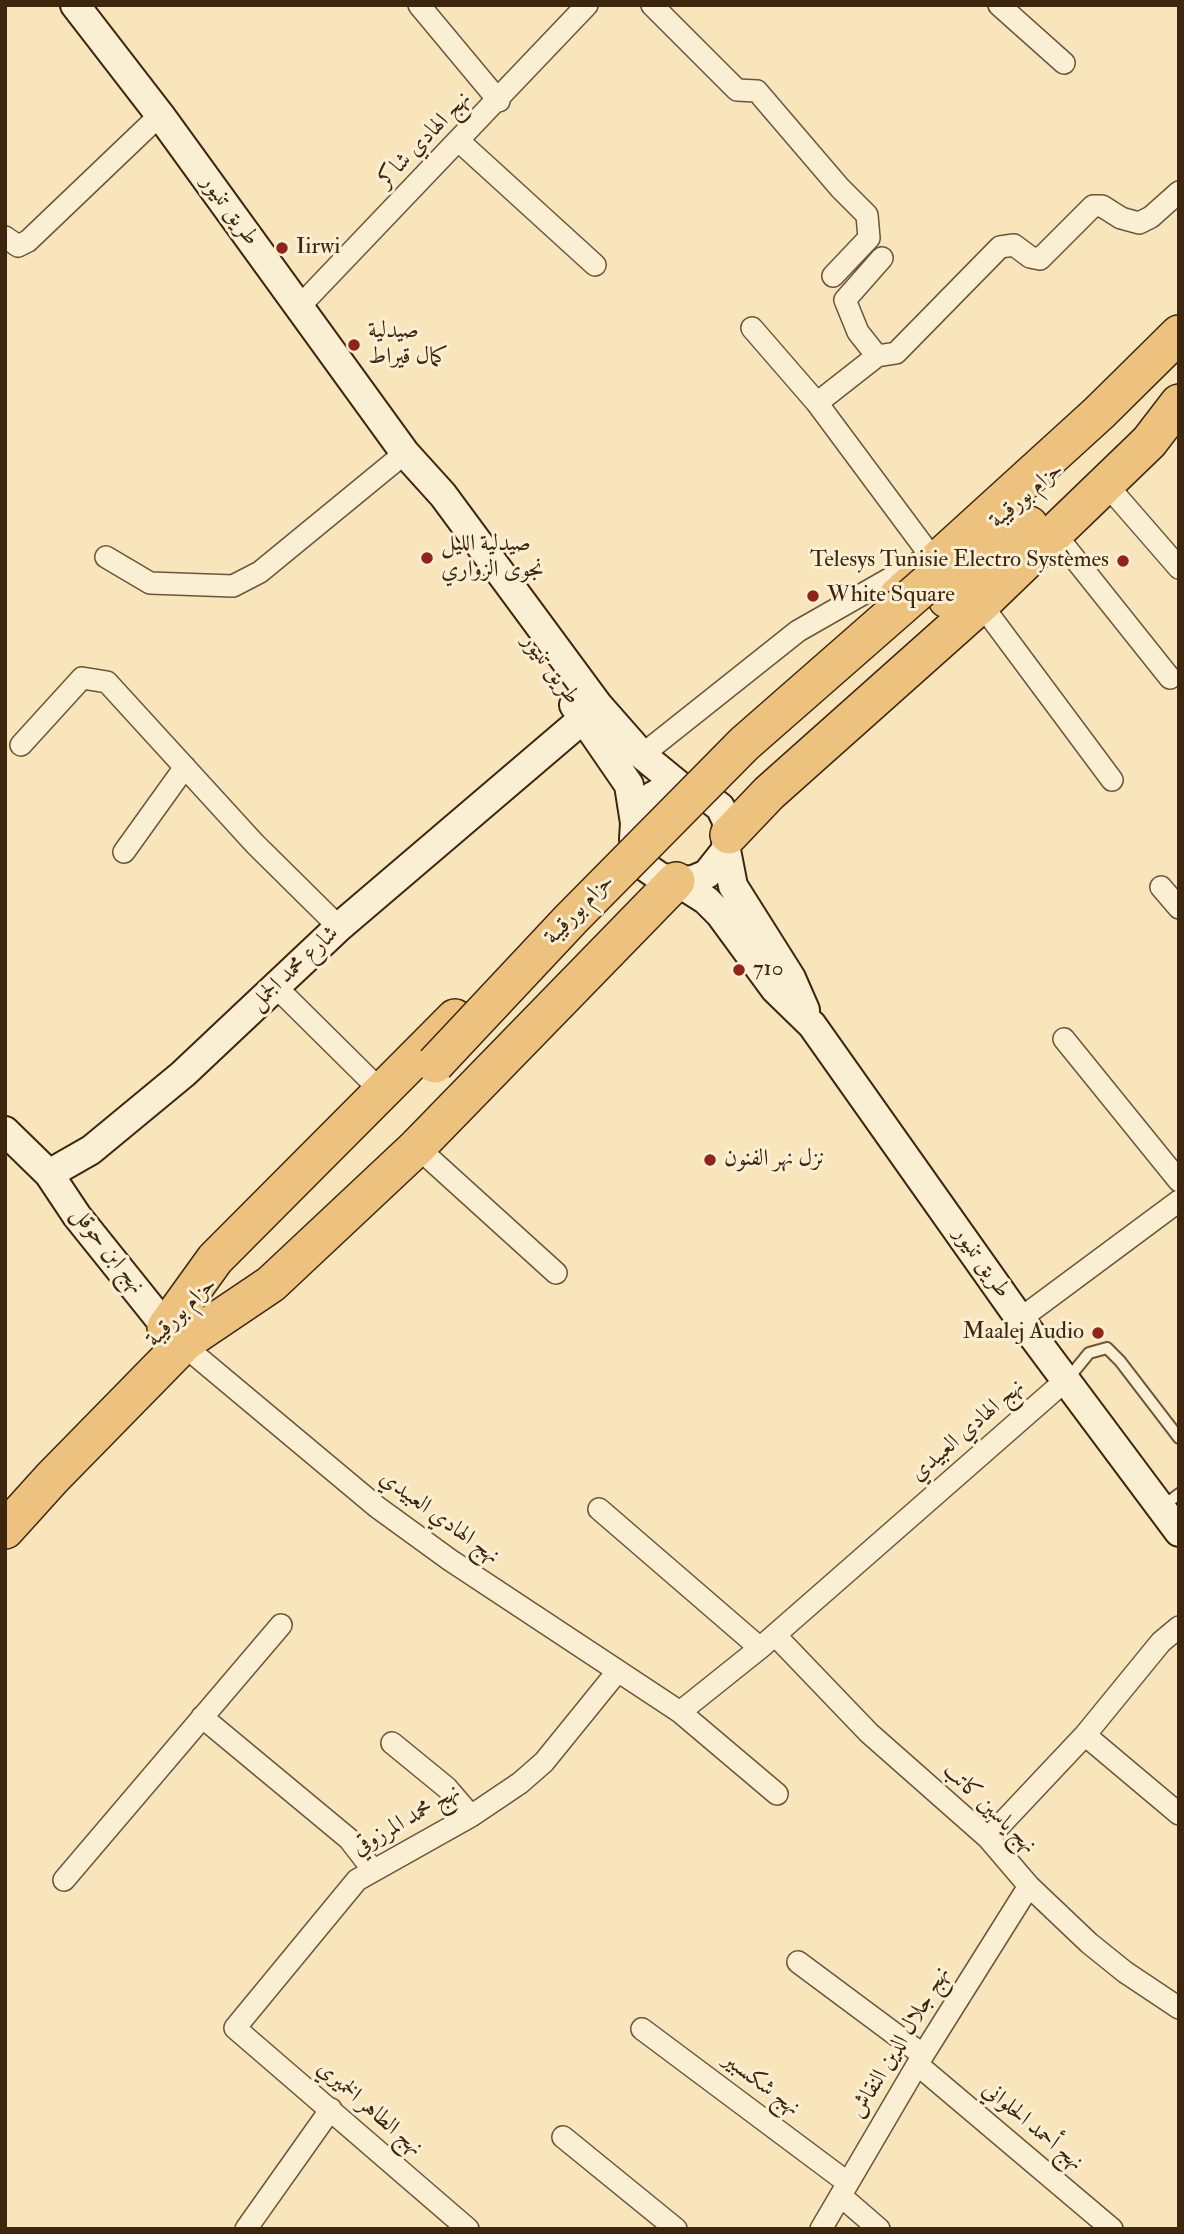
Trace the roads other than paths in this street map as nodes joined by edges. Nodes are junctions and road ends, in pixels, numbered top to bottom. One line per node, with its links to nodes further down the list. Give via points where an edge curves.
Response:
1 (75, 5): 8 (main road, طريق تنيور)
2 (419, 5): 7 (street)
3 (587, 5): 7 (street, نهج الهادي شاكر)
4 (652, 5): 14 (street, via 737,90 757,91 867,215 869,238)
5 (999, 5): 6 (street)
6 (1064, 63)
7 (499, 101): 9 (street, نهج الهادي شاكر)
8 (160, 116): 11 (street, via 28,241 18,246); 15 (main road, طريق تنيور)
9 (460, 142): 13 (street); 15 (street, نهج الهادي شاكر)
10 (1179, 192): 19 (street, via 1139,223 1093,206 1040,259 1014,245 1000,247 896,353)
11 (5, 237)
12 (882, 258): 19 (street, via 845,300 858,332)
13 (595, 265)
14 (833, 276)
15 (298, 309): 23 (main road, طريق تنيور)
16 (752, 328): 21 (street)
17 (1179, 334): 28 (highway, via 1099,413)
18 (1179, 347): 28 (highway, حزام بورقيبة, via 1112,421)
19 (877, 356): 21 (street)
20 (1179, 381): 28 (highway, حزام بورقيبة, via 1125,439)
21 (817, 403): 28 (street)
22 (1179, 403): 24 (highway, via 1149,442)
23 (405, 453): 26 (street, via 260,572 233,586 150,583); 30 (main road, طريق تنيور, via 436,511); 32 (main road, طريق تنيور, via 443,495 598,705)
24 (1106, 484): 25 (highway); 27 (street)
25 (1055, 534): 28 (highway); 29 (street)
26 (106, 557)
27 (1179, 568)
28 (945, 581): 32 (street, via 798,631); 34 (street); 35 (highway, via 733,736); 37 (highway); 54 (highway, حزام بورقيبة)
29 (1170, 678)
30 (584, 718): 36 (main road, طريق تنيور, via 628,785); 42 (main road, شارع محمد الجمل)
31 (21, 745): 33 (street, via 82,678 107,682)
32 (642, 755): 35 (main road, طريق تنيور)
33 (185, 768): 38 (street); 42 (street)
34 (1112, 779)
35 (681, 787): 36 (main road, via 653,796); 37 (main road, via 696,789 720,807 727,821)
36 (635, 826): 39 (main road, via 638,854 648,868); 54 (highway, via 601,870 215,1259)
37 (727, 843): 39 (main road, via 707,874); 44 (main road, طريق تنيور, via 733,886 792,978)
38 (124, 852)
39 (676, 881): 44 (main road, طريق تنيور, via 720,914 775,989); 48 (highway)
40 (1161, 887): 41 (street)
41 (1179, 908)
42 (339, 927): 43 (main road, شارع محمد الجمل)
43 (276, 987): 46 (street); 49 (main road, شارع محمد الجمل, via 183,1074 91,1150)
44 (812, 1025): 53 (main road, طريق تنيور)
45 (1064, 1039): 50 (street)
46 (373, 1083)
47 (5, 1131): 49 (main road)
48 (417, 1147): 52 (street); 54 (highway, via 271,1284)
49 (49, 1174): 54 (main road, نهج ابن حوقل)
50 (1179, 1181)
51 (1179, 1201): 53 (street)
52 (556, 1273)
53 (1020, 1319): 55 (main road, طريق تنيور)
54 (174, 1336): 57 (highway, حزام بورقيبة); 60 (highway, حزام بورقيبة); 65 (street, نهج الهادي العبيدي, via 377,1507)
55 (1066, 1380): 56 (lane, via 1089,1353 1107,1348); 58 (main road, طريق تنيور); 64 (street, نهج الهادي العبيدي)
56 (1179, 1438)
57 (5, 1497)
58 (1170, 1501): 61 (main road, طريق تنيور)
59 (599, 1509): 64 (street, نهج ياسين كاتب)
60 (5, 1530)
61 (1179, 1532)
62 (281, 1625): 67 (street)
63 (1179, 1627): 68 (street, via 1160,1642)
64 (768, 1642): 66 (street, نهج الهادي العبيدي); 73 (street, نهج ياسين كاتب)
65 (617, 1672): 66 (street, نهج الهادي العبيدي); 72 (street, نهج محمد المرزوقي, via 544,1762)
66 (680, 1712): 70 (street, نهج الهادي العبيدي)
67 (202, 1717): 74 (street, via 349,1839); 75 (street)
68 (1085, 1735): 71 (street); 73 (street)
69 (392, 1744): 72 (street, via 447,1788)
70 (777, 1794)
71 (1179, 1814)
72 (471, 1816): 74 (street, نهج محمد المرزوقي)
73 (988, 1838): 76 (street, نهج ياسين كاتب)
74 (373, 1870): 79 (street, نهج محمد المرزوقي, via 343,1894)
75 (64, 1880)
76 (1029, 1886): 78 (street, نهج ياسين كاتب, via 1125,1972); 81 (street, نهج جلال الدين النقاش)
77 (798, 1962): 81 (street, نهج أحمد الحلواني)
78 (1179, 2008)
79 (235, 2028): 82 (street, نهج الطاهر الخميري)
80 (642, 2029): 84 (street, نهج شكسبير)
81 (920, 2060): 84 (street, نهج جلال الدين النقاش); 90 (street, نهج أحمد الحلواني)
82 (331, 2109): 85 (street); 86 (street, نهج الطاهر الخميري)
83 (563, 2137): 87 (street)
84 (844, 2190): 88 (street, نهج جلال الدين النقاش); 89 (street, نهج شكسبير)
85 (246, 2229)
86 (468, 2229)
87 (676, 2229)
88 (821, 2229)
89 (879, 2229)
90 (1112, 2229)

